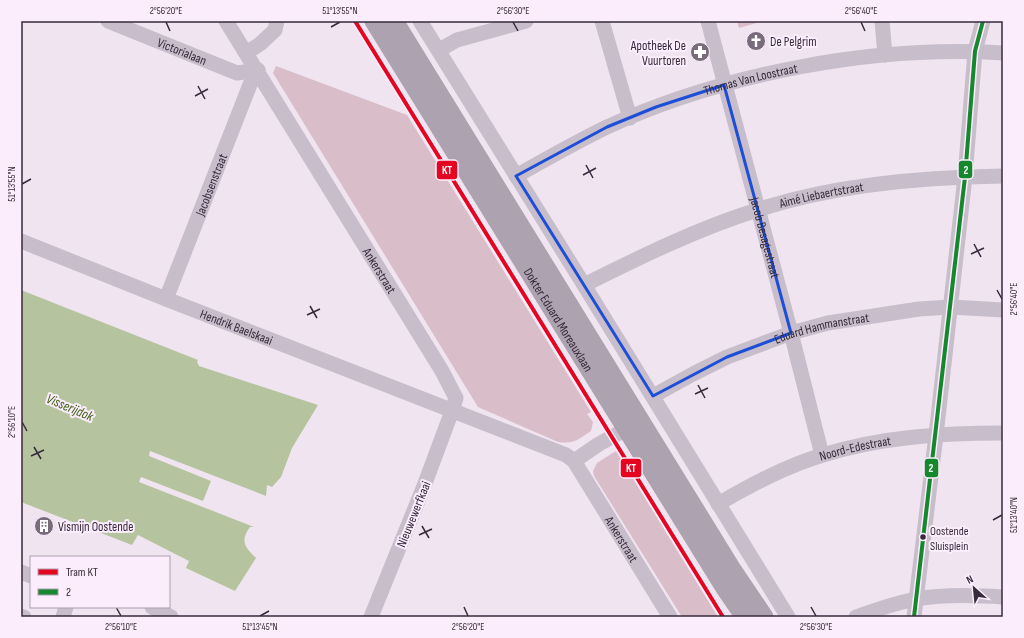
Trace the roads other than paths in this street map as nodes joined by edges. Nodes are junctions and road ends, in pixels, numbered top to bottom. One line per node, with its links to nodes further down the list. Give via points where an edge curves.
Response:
1 (108, 21): 17 (street, Victorialaan, via 236,73)
2 (226, 21): 14 (street, Ankerstraat)
3 (277, 21): 14 (street, via 274,30)
4 (374, 21): 32 (main road, Dokter Eduard Moreauxlaan)
5 (394, 21): 32 (main road, Dokter Eduard Moreauxlaan)
6 (420, 21): 12 (street)
7 (526, 21): 12 (street, via 457,40)
8 (602, 21): 19 (street)
9 (708, 21): 18 (street, Jacob Besagestraat)
10 (882, 21): 16 (street)
11 (984, 21): 13 (street)
12 (439, 50): 20 (street)
13 (975, 51): 15 (street, Thomas Van Loostraat); 16 (street, Thomas Van Loostraat); 22 (street)
14 (246, 53): 17 (street, Ankerstraat)
15 (1003, 53)
16 (885, 55): 18 (street, Thomas Van Loostraat, via 795,68)
17 (258, 70): 26 (street, Jacobsenstraat, via 251,82); 31 (street, Ankerstraat, via 442,371 456,398)
18 (724, 85): 19 (street, Thomas Van Loostraat); 23 (street, Jacob Besagestraat)
19 (630, 118): 20 (street, Thomas Van Loostraat, via 583,139)
20 (516, 176): 25 (street)
21 (1003, 176): 22 (street, Aimé Liebaertstraat)
22 (965, 177): 23 (street, Aimé Liebaertstraat, via 849,189); 27 (street)
23 (758, 209): 25 (street, Aimé Liebaertstraat, via 659,248); 29 (street, Jacob Besagestraat)
24 (21, 241): 26 (street, Hendrik Baelskaai)
25 (584, 285): 30 (street)
26 (166, 300): 31 (street, Hendrik Baelskaai)
27 (951, 307): 28 (street, Eduard Hammanstraat); 29 (street, Eduard Hammanstraat, via 919,309 828,323); 34 (street)
28 (1003, 310)
29 (791, 333): 30 (street, Eduard Hammanstraat, via 728,357); 35 (street, Jacob Besagestraat)
30 (653, 396): 37 (street)
31 (452, 411): 36 (street, Ankerstraat, via 566,455); 44 (street, Nieuwewerfkaai)
32 (633, 425): 36 (street); 46 (main road, Dokter Eduard Moreauxlaan); 47 (main road, Dokter Eduard Moreauxlaan)
33 (1003, 434): 34 (street, Noord-Edestraat)
34 (936, 435): 35 (street, Noord-Edestraat, via 857,446); 39 (street)
35 (822, 455): 37 (street, Noord-Edestraat, via 752,485)
36 (574, 461): 45 (street, Ankerstraat)
37 (718, 504): 48 (street)
38 (1003, 598): 39 (street, via 982,596)
39 (916, 599): 49 (street); 50 (street)
40 (154, 608): 43 (street)
41 (21, 616): 42 (street)
42 (24, 617)
43 (171, 617)
44 (371, 617)
45 (670, 617)
46 (745, 617)
47 (764, 617)
48 (788, 617)
49 (856, 617)
50 (914, 617)

